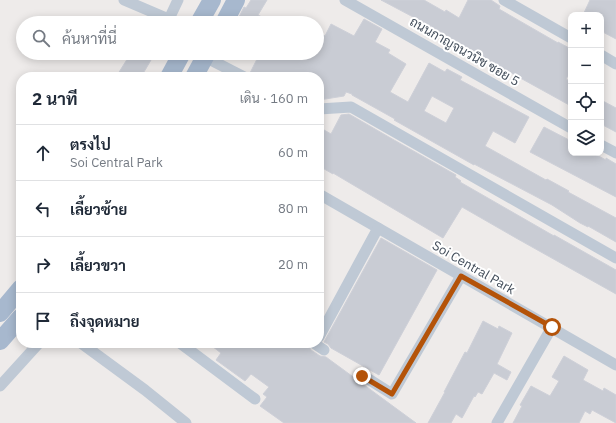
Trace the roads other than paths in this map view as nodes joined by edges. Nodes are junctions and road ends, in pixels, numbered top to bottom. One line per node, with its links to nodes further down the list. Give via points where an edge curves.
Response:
1 (124, 0): 7 (street)
2 (178, 0): 8 (street)
3 (212, 0): 9 (main road)
4 (236, 0): 10 (main road)
5 (345, 0): 21 (street, ถนนกาญจนวนิช ซอย 5)
6 (504, 0): 11 (street)
7 (162, 16)
8 (175, 16)
9 (203, 16)
10 (228, 16)
11 (568, 36)
12 (604, 57): 16 (street)
13 (178, 60): 17 (main road)
14 (203, 60): 18 (main road)
15 (215, 60): 19 (street)
16 (616, 64)
17 (172, 72)
18 (197, 72)
19 (235, 72)
20 (324, 109): 26 (street, via 351,108)
21 (568, 126)
22 (604, 146): 23 (street)
23 (616, 153)
24 (324, 197): 25 (street, Soi Central Park)
25 (378, 228): 27 (street, Soi Central Park); 33 (street)
26 (616, 258)
27 (461, 276): 32 (street, Soi Central Park); 39 (street, via 392,394)
28 (16, 294): 29 (main road)
29 (0, 312): 30 (street)
30 (16, 318)
31 (16, 322): 34 (main road)
32 (552, 327): 38 (street, Soi Central Park); 43 (street)
33 (324, 328)
34 (0, 340)
35 (34, 348): 40 (street)
36 (88, 348): 42 (street)
37 (187, 348): 41 (street)
38 (616, 365)
39 (362, 376)
40 (0, 386)
41 (255, 399)
42 (186, 423)
43 (497, 423)

